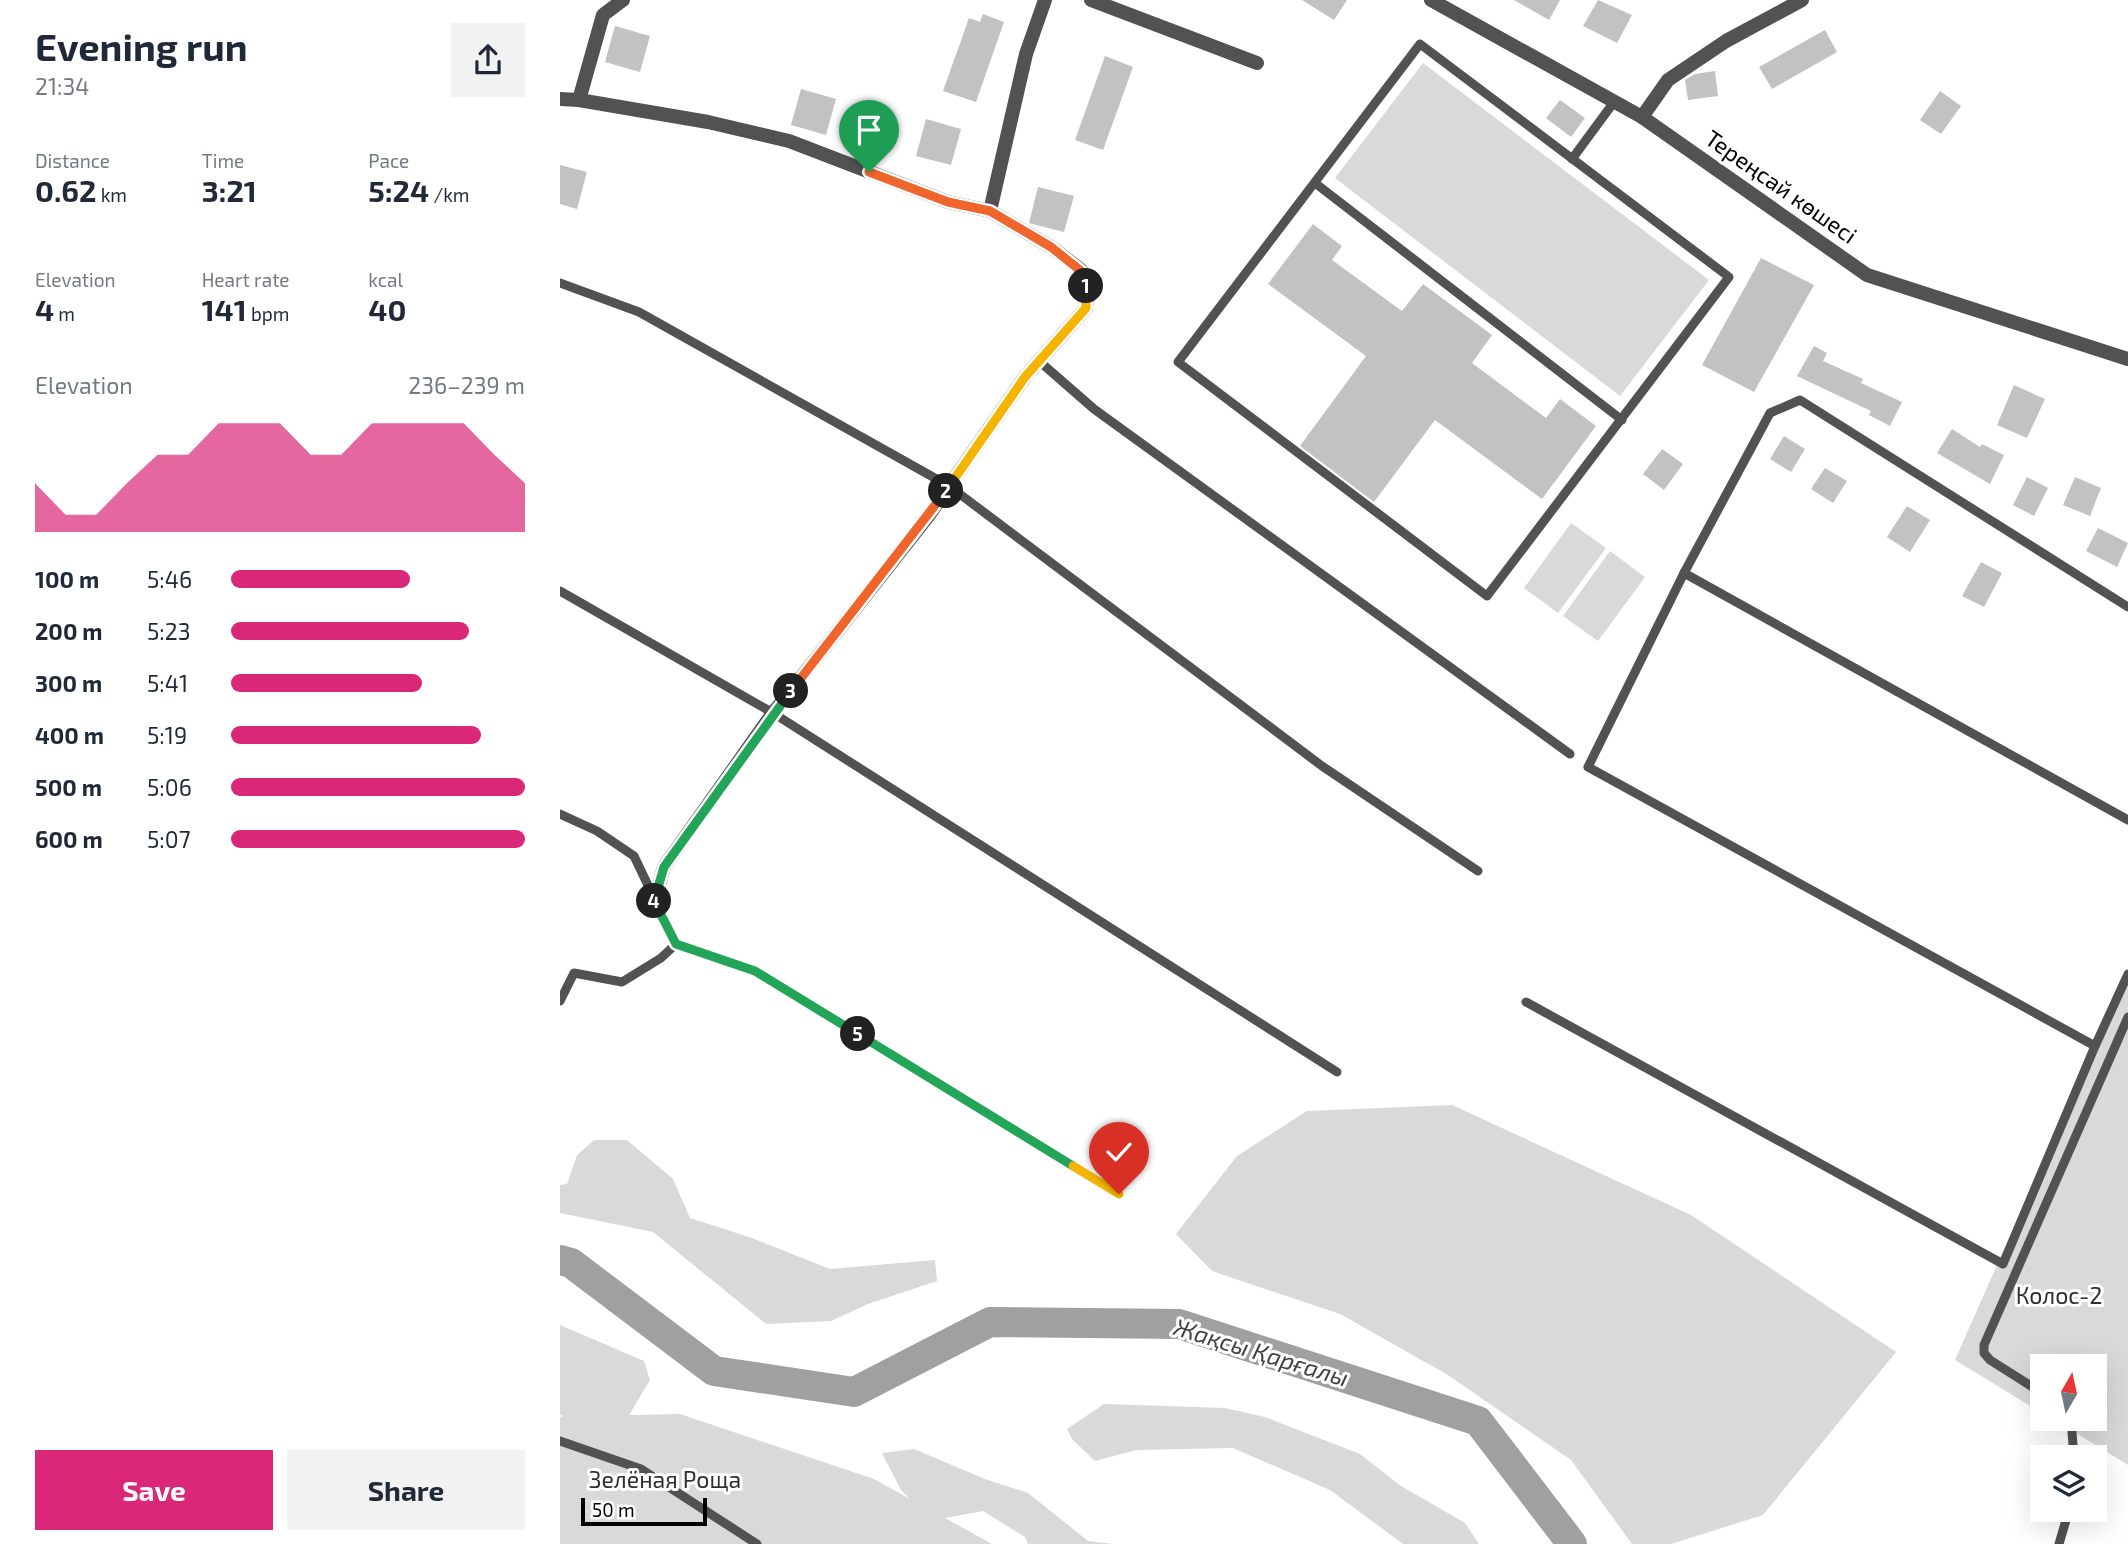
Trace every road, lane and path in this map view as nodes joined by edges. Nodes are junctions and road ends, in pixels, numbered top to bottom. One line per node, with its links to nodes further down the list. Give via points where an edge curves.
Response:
1 (623, 0): 8 (street, via 603,15)
2 (1091, 0): 6 (street)
3 (1431, 0): 9 (street, Тереңсай көшесі)
4 (1802, 0): 10 (street, via 1726,41 1668,80)
5 (1043, 1): 13 (street, via 1026,54)
6 (1257, 62)
7 (560, 99): 8 (street)
8 (579, 100): 13 (street, via 789,141 948,202)
9 (1614, 102): 10 (street, Тереңсай көшесі); 11 (lane)
10 (1642, 117): 15 (street, Тереңсай көшесі, via 1867,275)
11 (1572, 159): 12 (lane, via 1420,44); 17 (lane, via 1729,276)
12 (1315, 183): 17 (lane); 17 (lane, via 1178,362 1487,596)
13 (990, 211): 16 (street, via 1051,247 1081,271 1086,308)
14 (560, 283): 18 (lane, via 639,312)
15 (2128, 359)
16 (1039, 361): 18 (street); 23 (lane, via 1094,409)
17 (1622, 420)
18 (949, 486): 22 (street); 26 (lane, via 1322,766)
19 (1684, 573): 21 (lane, via 1770,413 1800,400); 25 (lane); 33 (lane, via 1588,767)
20 (560, 591): 22 (lane)
21 (2128, 607)
22 (773, 713): 27 (street, via 664,867); 34 (lane)
23 (1570, 754)
24 (560, 814): 27 (lane, via 634,856)
25 (2128, 820)
26 (1478, 871)
27 (654, 902): 28 (lane)
28 (676, 944): 30 (lane, via 622,982 573,973); 35 (lane, via 755,971)
29 (2128, 974): 33 (lane)
30 (560, 1001)
31 (1526, 1002): 33 (lane, via 2003,1264)
32 (2128, 1017): 36 (lane, via 1984,1345 1983,1353 1990,1360)
33 (2095, 1046)
34 (1337, 1072)
35 (1119, 1194)
36 (2030, 1385)
37 (560, 1441): 39 (lane, via 641,1469)
38 (2065, 1522): 40 (lane)
39 (757, 1544)
40 (2059, 1544)

